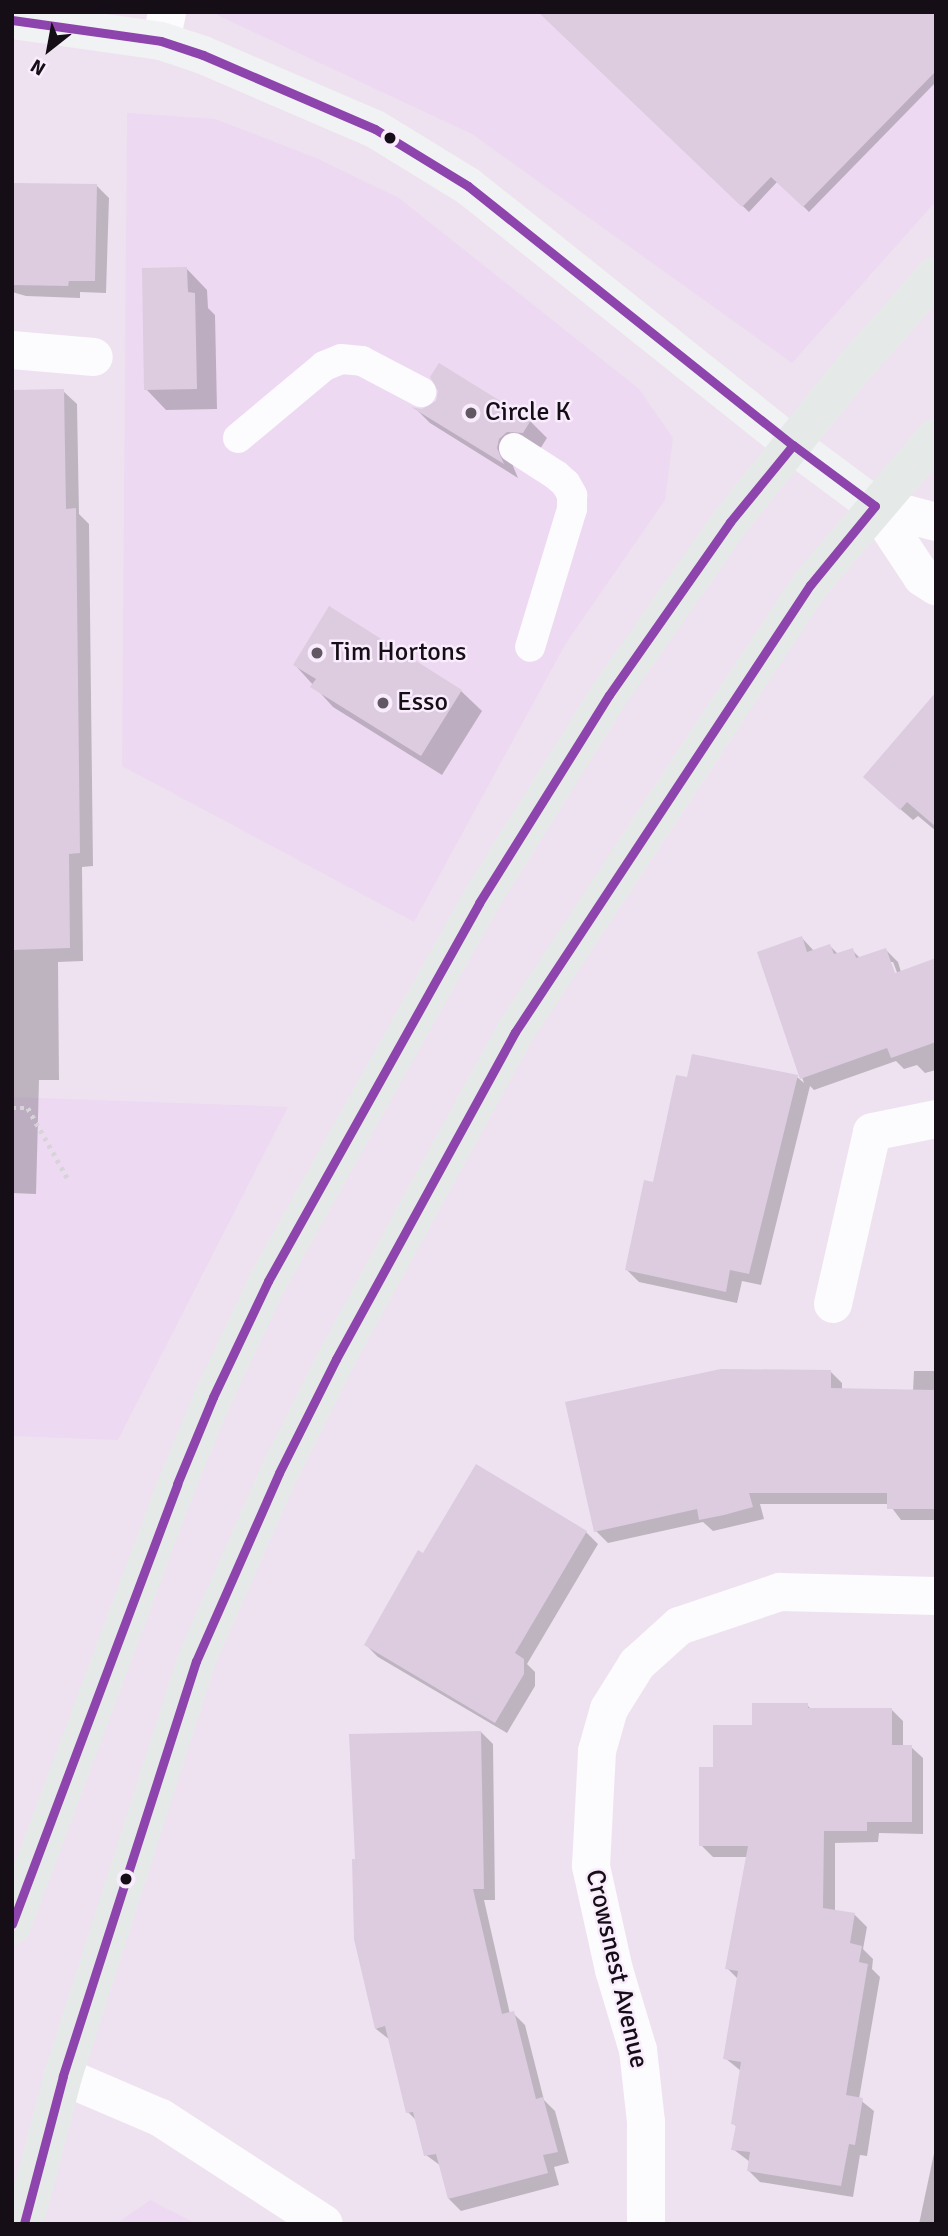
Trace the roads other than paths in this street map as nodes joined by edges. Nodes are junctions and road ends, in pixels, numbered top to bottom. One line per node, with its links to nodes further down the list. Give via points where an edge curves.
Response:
1 (12, 20): 2 (street)
2 (164, 27): 9 (street, via 203,55 375,129 468,186)
3 (936, 275): 9 (main road)
4 (12, 351): 5 (street)
5 (94, 357)
6 (421, 392): 8 (lane, via 362,361 341,359 324,366)
7 (936, 437): 11 (main road)
8 (238, 438)
9 (793, 445): 11 (street); 18 (main road, via 730,522 608,695 479,903 268,1281 177,1484)
10 (514, 448): 14 (lane, via 556,475 572,495 572,509)
11 (875, 506): 12 (street); 13 (street, via 922,577); 19 (main road, via 810,585 515,1032 336,1359 279,1473 196,1661)
12 (936, 522)
13 (936, 586)
14 (530, 647)
15 (936, 1119): 16 (street, via 872,1132)
16 (833, 1304)
17 (936, 1596): 22 (street, Crowsnest Avenue, via 780,1592 679,1626 637,1664 609,1709 597,1751 591,1866 638,2050 646,2122)
18 (12, 1925)
19 (63, 2076): 20 (main road); 21 (street, via 161,2118)
20 (24, 2224)
21 (324, 2224)
22 (646, 2224)

